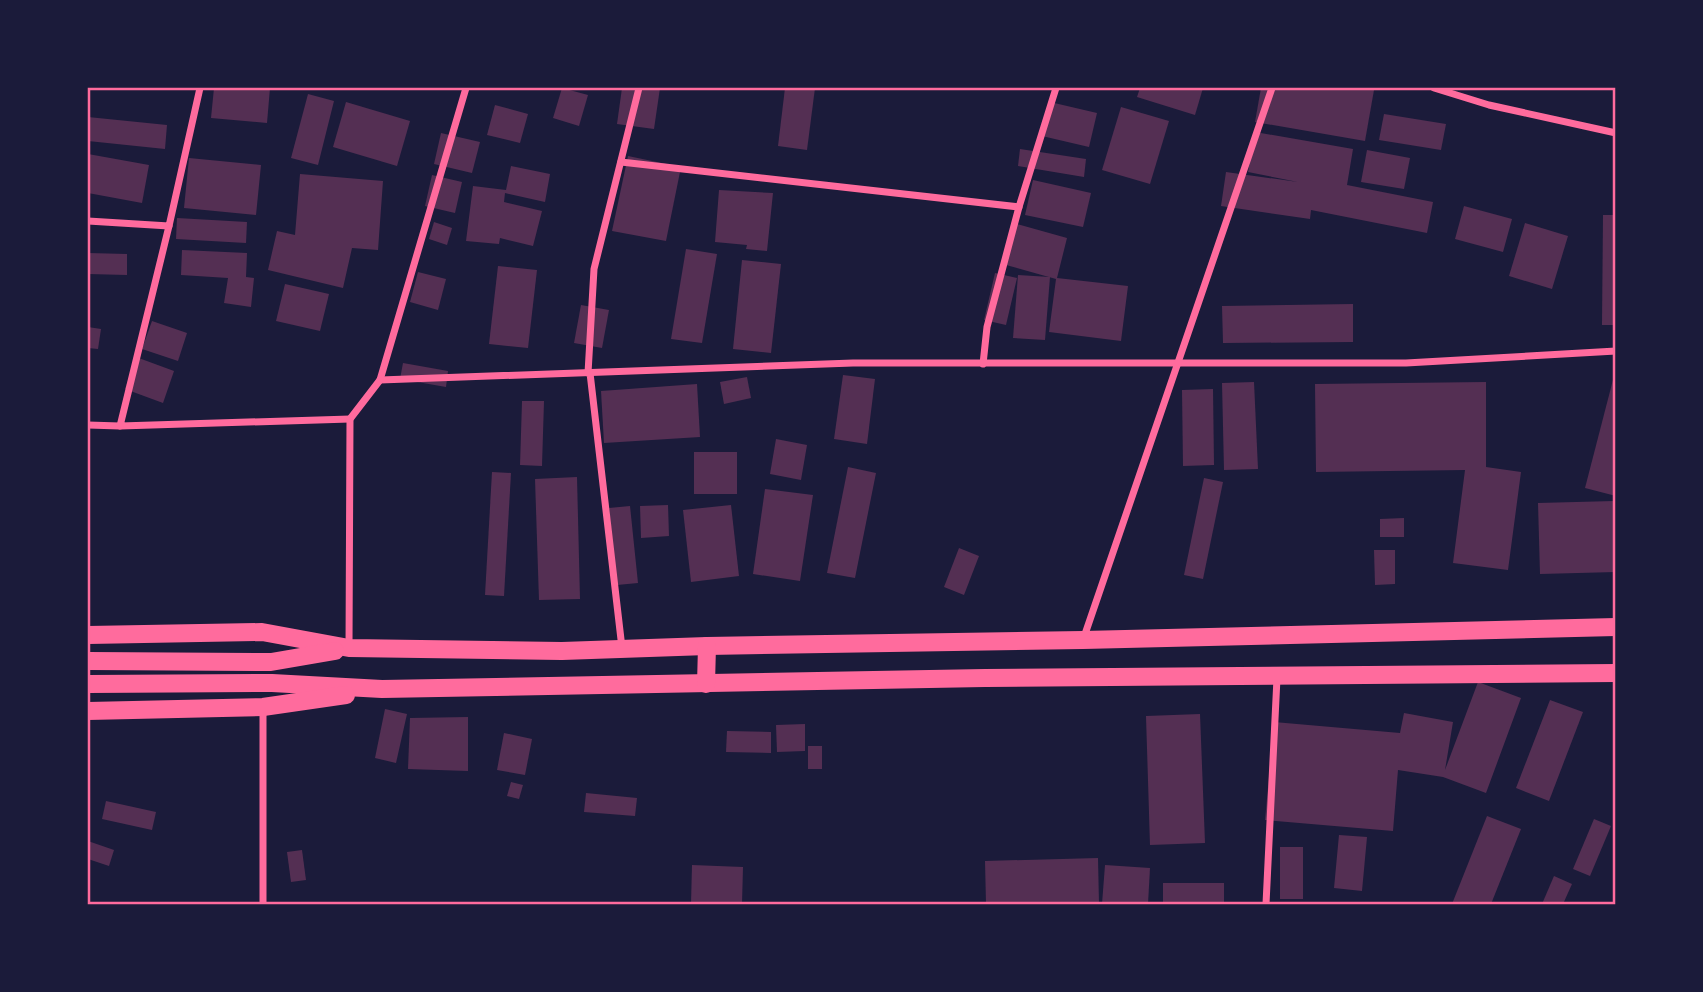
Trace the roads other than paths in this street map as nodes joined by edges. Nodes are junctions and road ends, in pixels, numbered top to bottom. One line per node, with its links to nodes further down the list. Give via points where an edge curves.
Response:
1 (200, 88): 11 (street)
2 (466, 88): 16 (street)
3 (639, 88): 8 (street)
4 (1056, 88): 9 (street)
5 (1272, 88): 13 (street)
6 (1434, 88): 7 (street)
7 (1615, 133)
8 (621, 162): 9 (street); 15 (street, via 594,269)
9 (1019, 207): 14 (street, via 987,327)
10 (88, 220): 11 (street)
11 (169, 226): 19 (street)
12 (1615, 351): 13 (street, via 1406,363)
13 (1179, 363): 14 (street); 22 (street)
14 (983, 364): 15 (street, via 853,363)
15 (588, 373): 16 (street); 25 (street)
16 (380, 380): 17 (street)
17 (350, 419): 19 (street); 24 (street)
18 (88, 425): 19 (street)
19 (120, 426)
20 (1615, 627): 22 (highway)
21 (88, 635): 24 (highway, via 262,632)
22 (1083, 640): 23 (highway)
23 (707, 646): 25 (highway); 30 (highway)
24 (349, 648): 25 (highway); 26 (highway, via 271,662)
25 (623, 649)
26 (88, 661)
27 (1615, 673): 28 (highway)
28 (1277, 675): 30 (highway); 35 (street)
29 (88, 684): 31 (highway, via 272,683)
30 (706, 684): 31 (highway)
31 (382, 689): 32 (highway)
32 (263, 707): 33 (highway); 34 (street)
33 (88, 711)
34 (263, 905)
35 (1266, 905)

